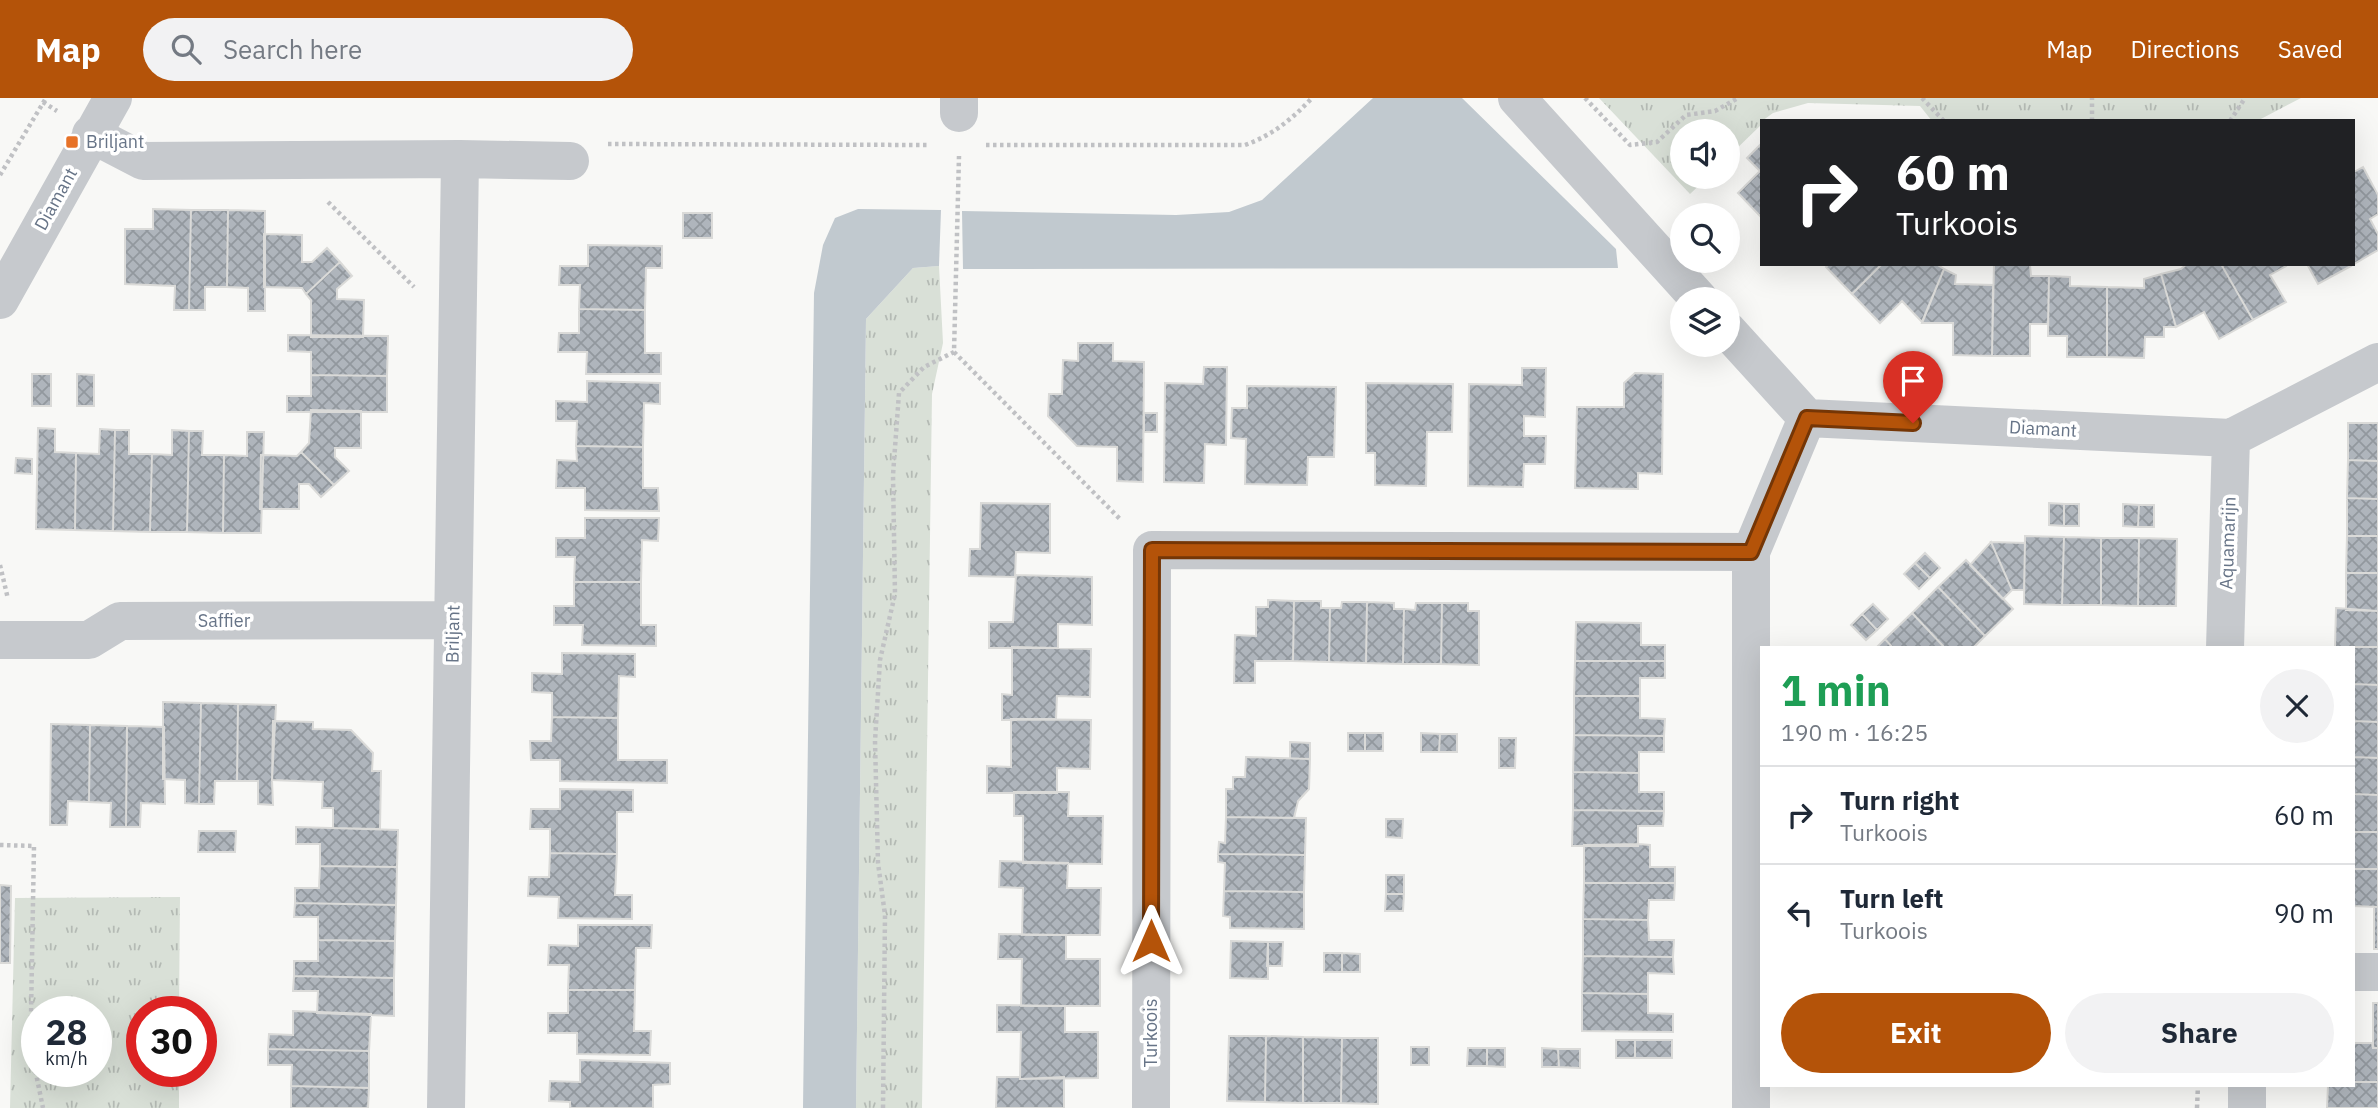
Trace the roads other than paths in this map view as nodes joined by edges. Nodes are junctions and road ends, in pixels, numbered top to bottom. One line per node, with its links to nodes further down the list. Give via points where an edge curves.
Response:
1 (113, 98): 3 (street, Diamant)
2 (1517, 98): 6 (street)
3 (91, 134): 4 (street, via 143,161); 7 (street, Diamant)
4 (460, 159): 5 (street); 13 (street, Briljant)
5 (570, 161)
6 (1688, 287)
7 (0, 300)
8 (1740, 344): 10 (street)
9 (2378, 362): 11 (street)
10 (1807, 418): 11 (street, Diamant); 12 (street)
11 (2231, 439): 15 (street, Aquamarijn)
12 (1751, 552): 20 (street, Turkoois, via 1152,550); 21 (street)
13 (453, 620): 14 (street, Saffier, via 120,621 89,640); 19 (street, Briljant)
14 (0, 640)
15 (2225, 646)
16 (2355, 972): 17 (street)
17 (2378, 972)
18 (2247, 1087): 22 (street)
19 (446, 1108)
20 (1151, 1108)
21 (1751, 1108)
22 (2247, 1108)

